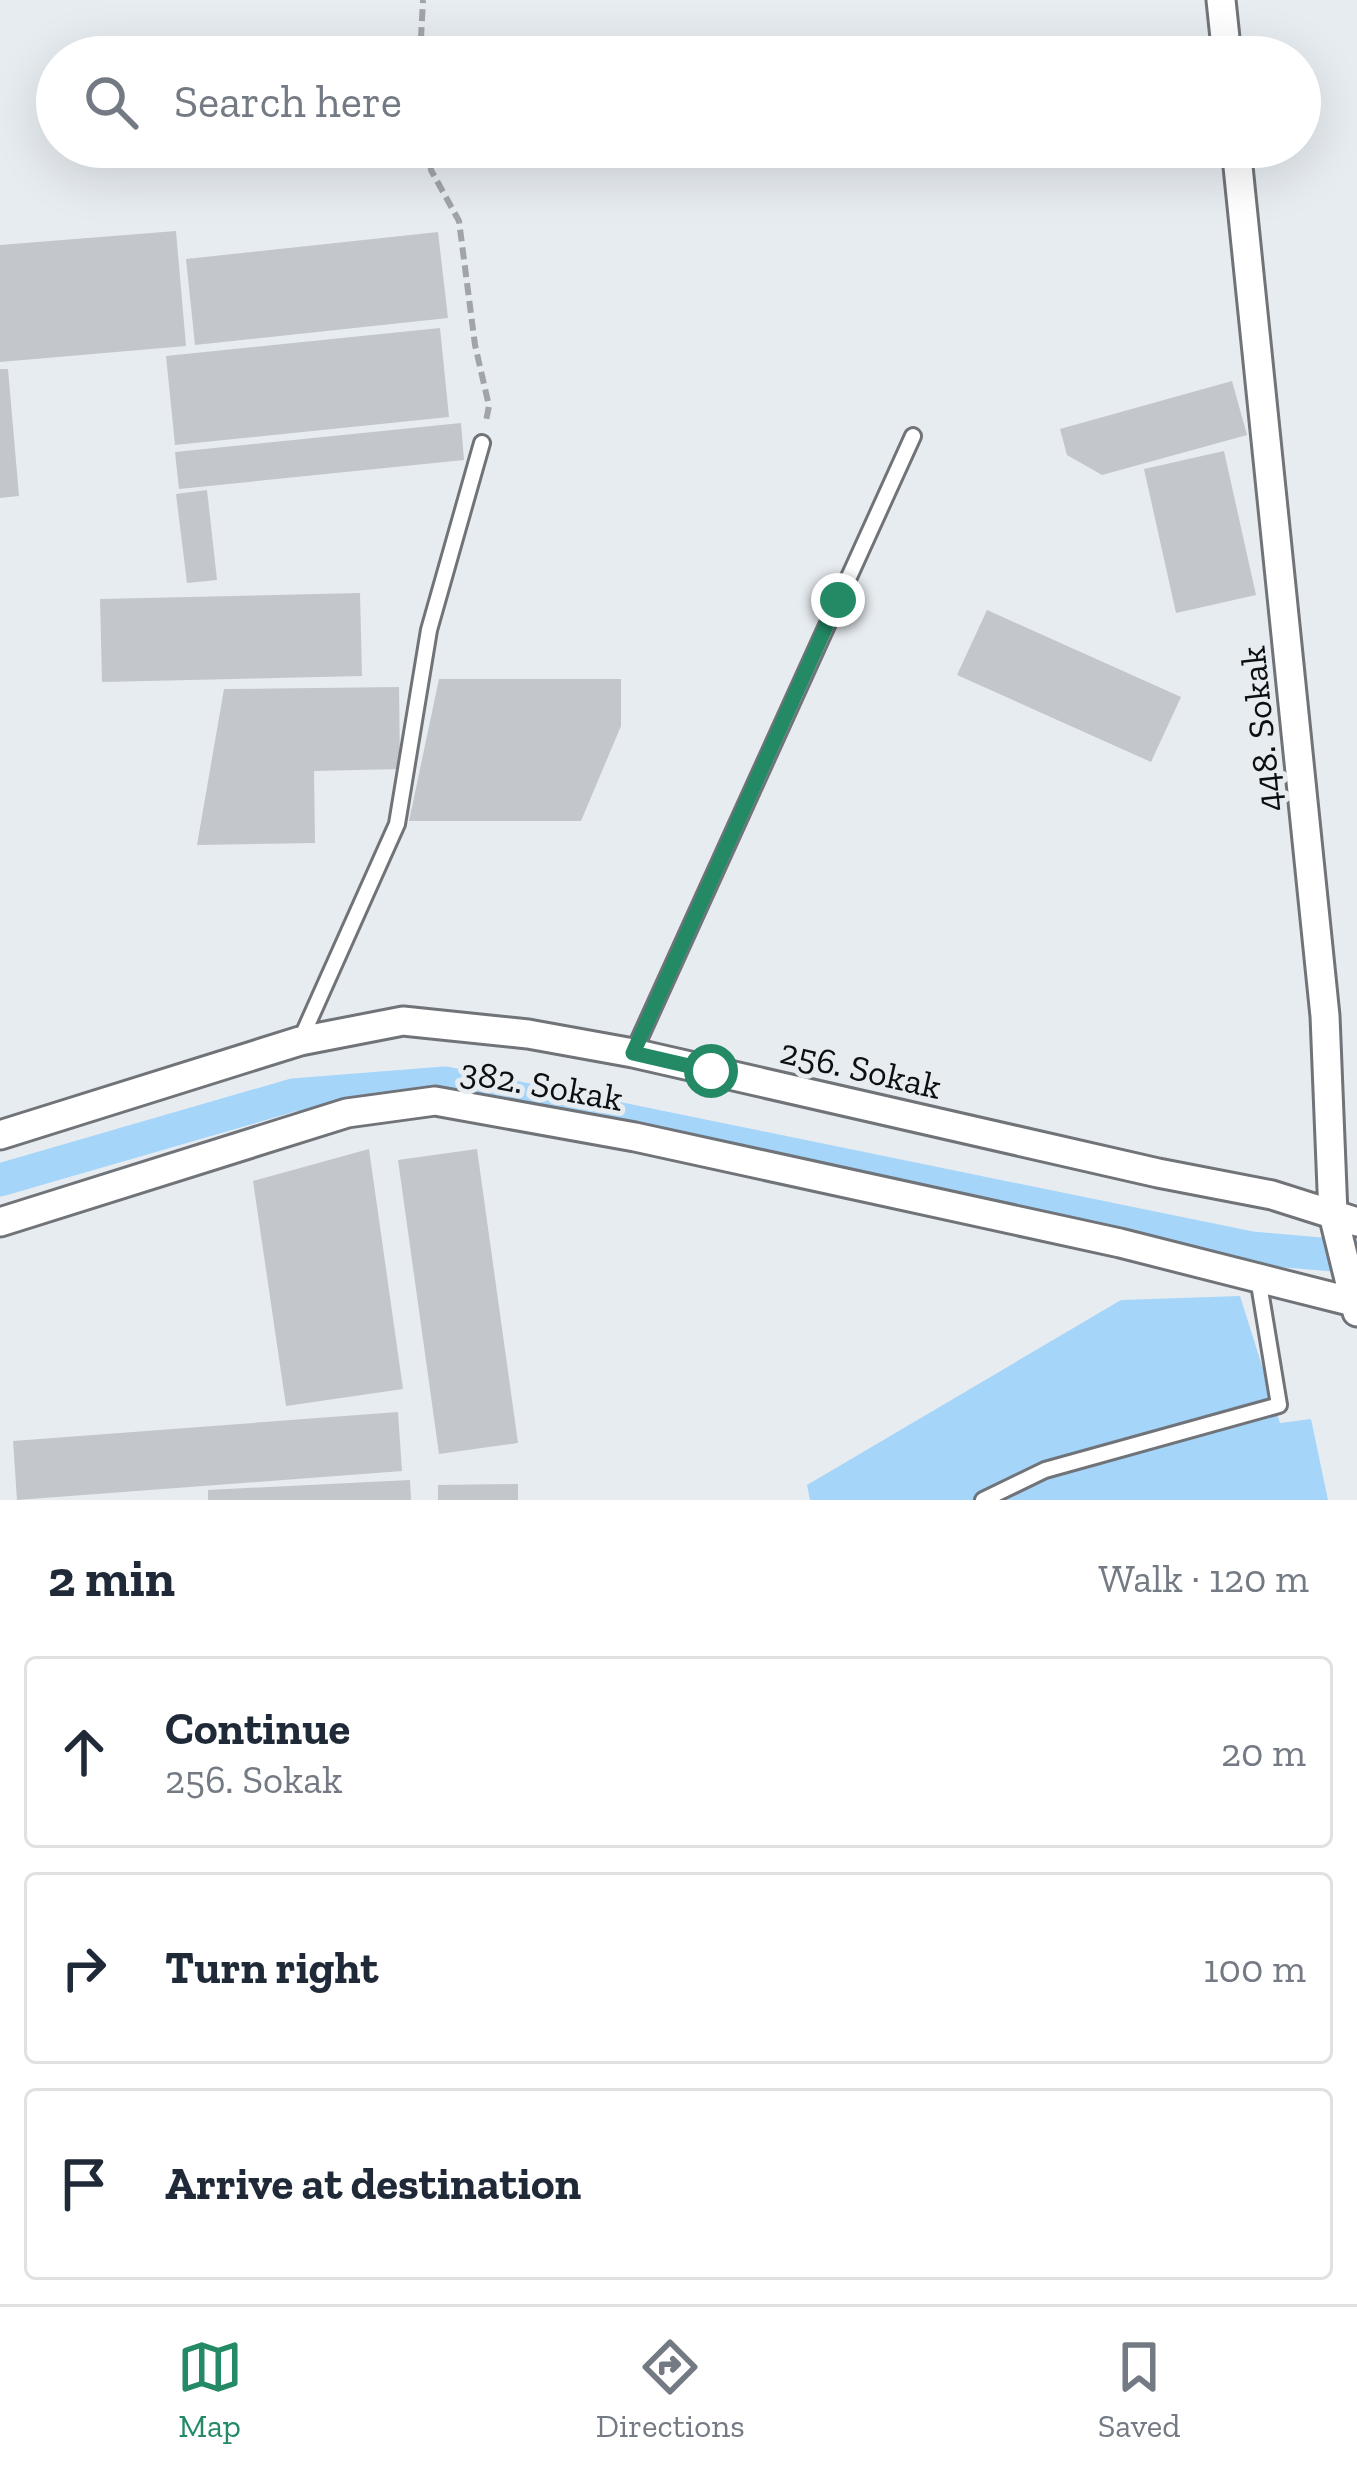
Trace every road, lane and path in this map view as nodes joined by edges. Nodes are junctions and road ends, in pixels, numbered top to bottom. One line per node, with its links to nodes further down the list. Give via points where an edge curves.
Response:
1 (423, 0): 3 (path)
2 (1221, 0): 4 (street)
3 (421, 36)
4 (1225, 36)
5 (431, 168): 8 (path, via 459,221 489,406)
6 (1238, 168): 12 (street, 448. Sokak)
7 (913, 436): 10 (lane)
8 (482, 443): 9 (lane, via 429,630 397,824)
9 (300, 1041): 10 (street, 256. Sokak, via 403,1021); 11 (street, 256. Sokak)
10 (633, 1053): 12 (street, 256. Sokak, via 1272,1195)
11 (0, 1136)
12 (1342, 1221): 15 (street, 448. Sokak)
13 (0, 1222): 14 (street, 382. Sokak, via 347,1113 434,1101 635,1137)
14 (1258, 1278): 15 (street, 382. Sokak); 16 (lane, via 1279,1405 1045,1470)
15 (1354, 1301)
16 (983, 1500)

